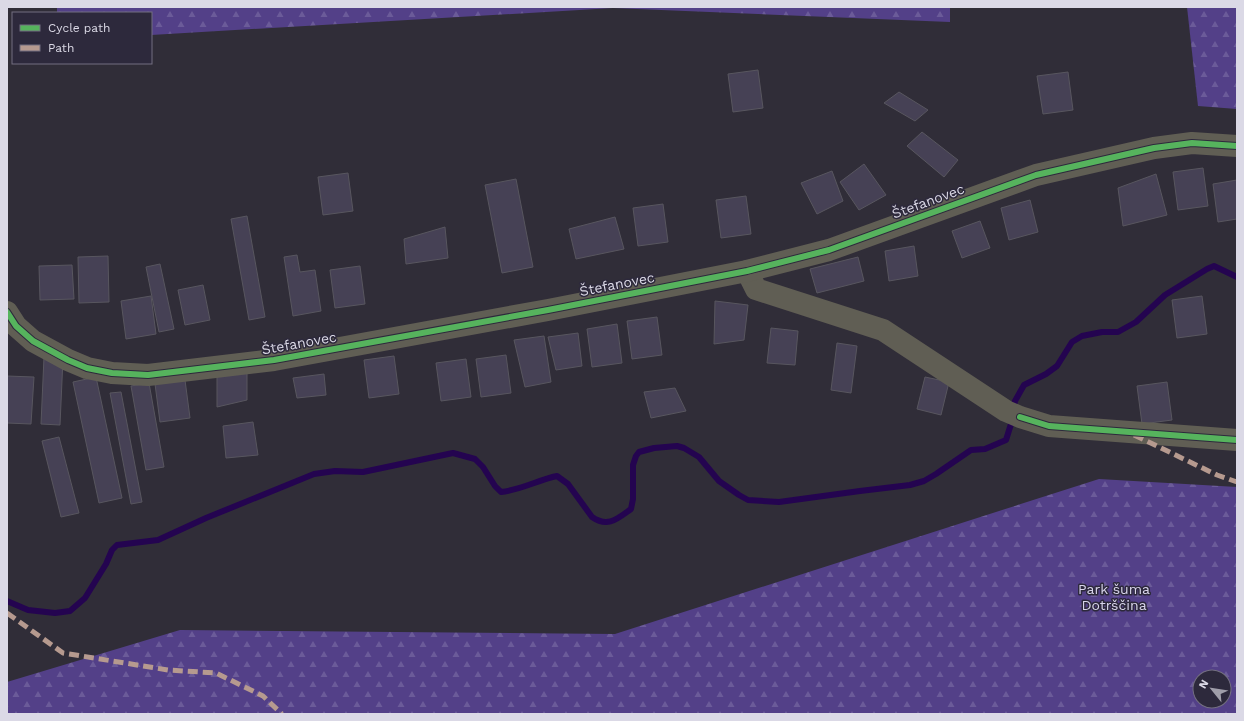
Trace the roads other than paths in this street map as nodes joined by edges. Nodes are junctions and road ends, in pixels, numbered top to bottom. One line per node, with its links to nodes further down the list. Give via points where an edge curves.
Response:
1 (1237, 146): 2 (street, Štefanovec, via 1192,144 1154,148 1036,175 829,250)
2 (746, 271): 4 (street, Štefanovec, via 274,360 148,375 112,373 88,368); 6 (street, via 756,290 883,330 1013,414 1049,426)
3 (7, 312): 4 (street, Štefanovec, via 16,326)
4 (33, 341): 5 (street)
5 (7, 342)
6 (1237, 440)

